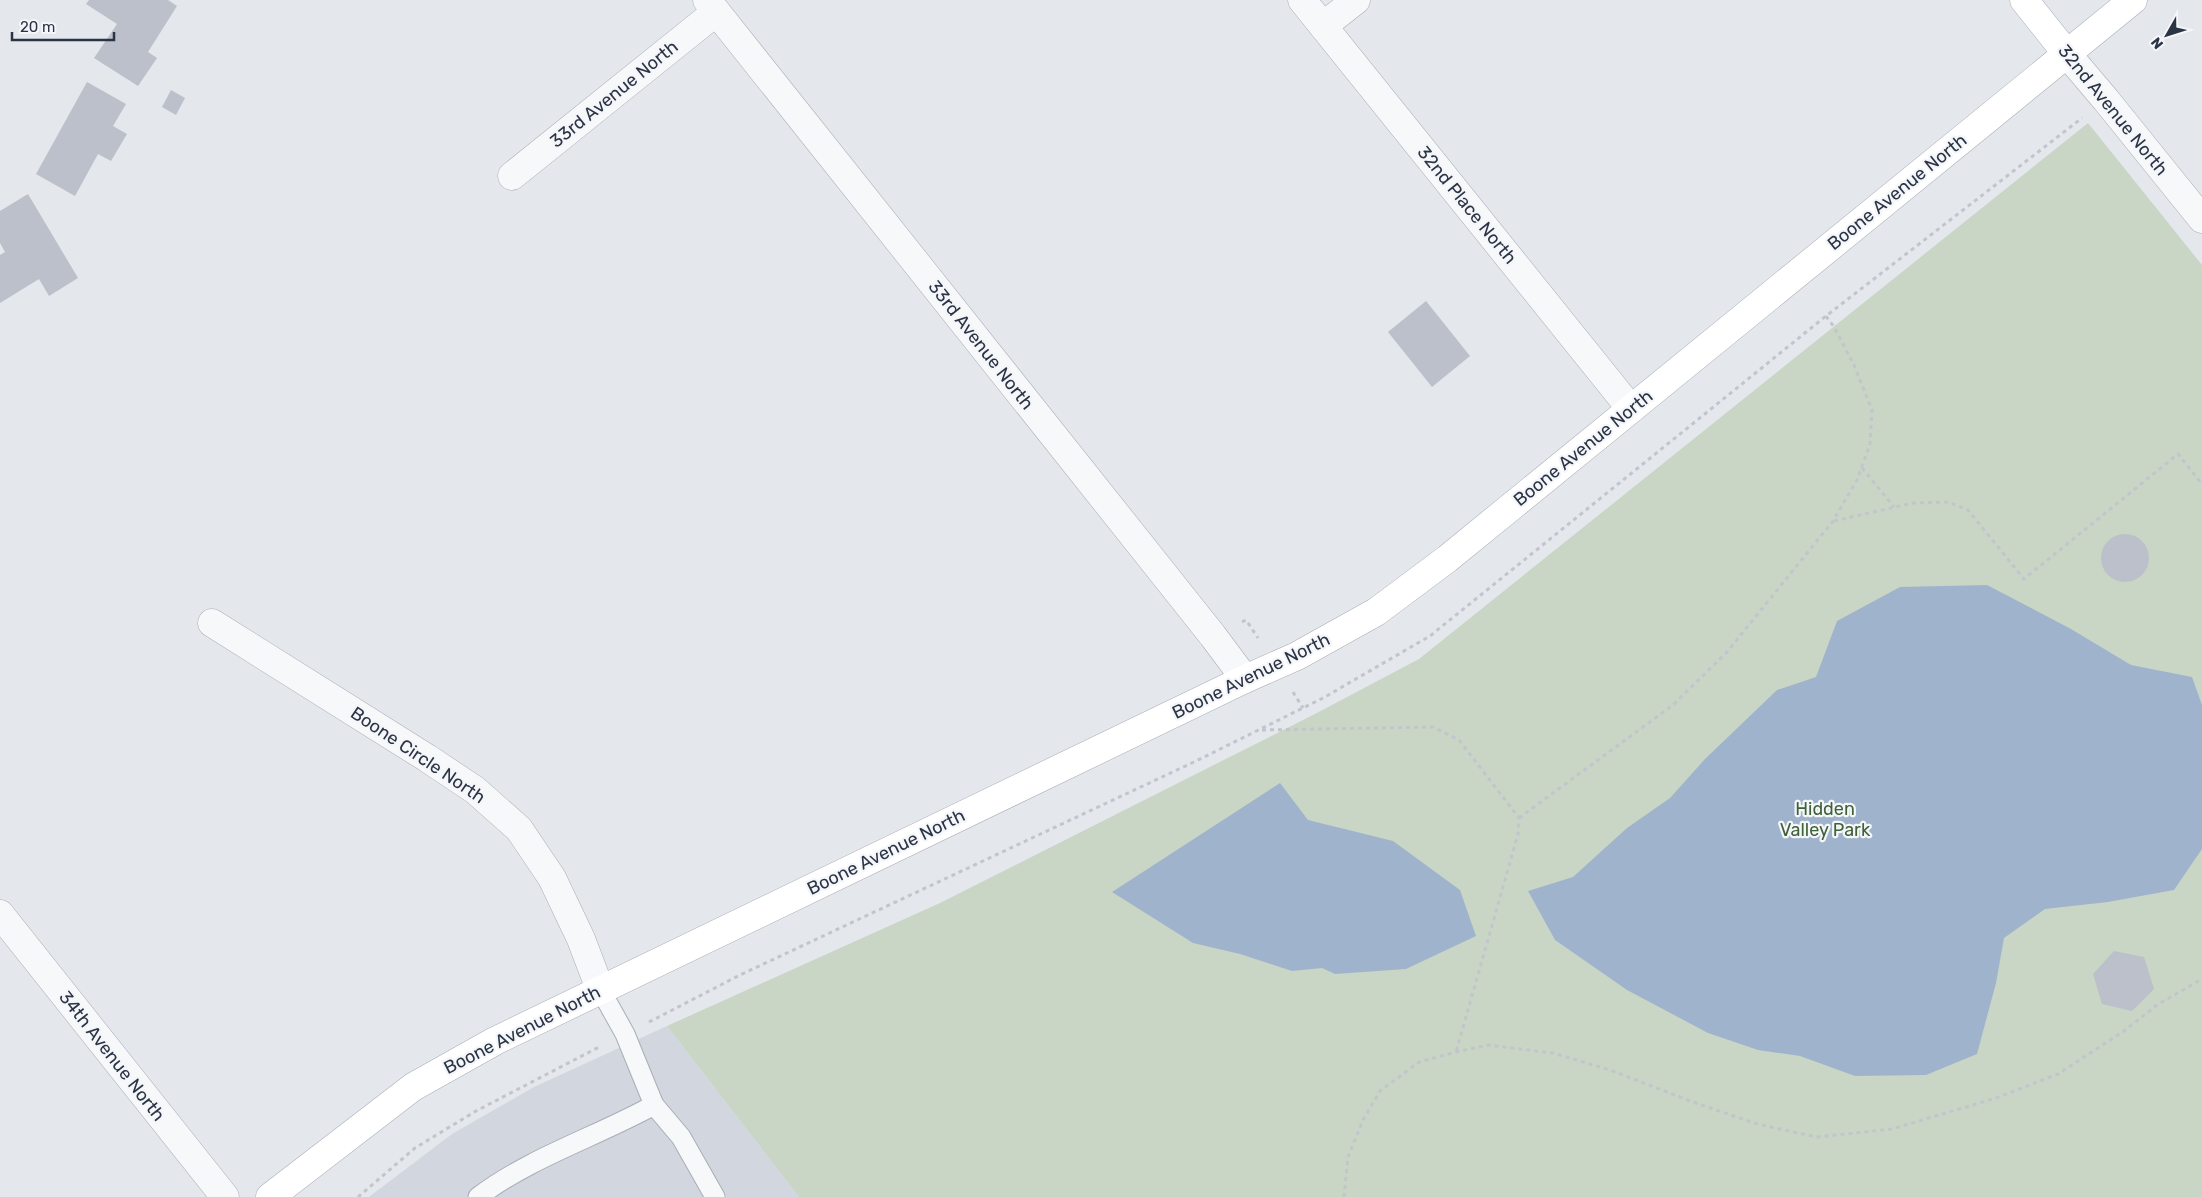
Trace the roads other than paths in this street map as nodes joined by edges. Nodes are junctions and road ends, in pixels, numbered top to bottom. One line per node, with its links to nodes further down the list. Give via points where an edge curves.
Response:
1 (1302, 0): 6 (street, 32nd Place North)
2 (1356, 0): 6 (street)
3 (2024, 0): 7 (street, 32nd Avenue North)
4 (2133, 0): 7 (street, Boone Avenue North)
5 (712, 6): 8 (street, 33rd Avenue North); 12 (street, 33rd Avenue North)
6 (1323, 26): 10 (street, 32nd Place North)
7 (2066, 54): 9 (street, 32nd Avenue North); 10 (street, Boone Avenue North)
8 (512, 176)
9 (2202, 219)
10 (1631, 409): 12 (street, Boone Avenue North, via 1447,559 1376,612 1297,656)
11 (212, 623): 14 (street, Boone Circle North, via 475,790 519,829 552,878)
12 (1245, 679): 14 (street, Boone Avenue North)
13 (0, 914): 16 (street, 34th Avenue North)
14 (600, 989): 15 (lane, via 625,1034); 17 (street, Boone Avenue North, via 495,1040 413,1087)
15 (654, 1104): 18 (lane, via 529,1164); 19 (lane, via 681,1137)
16 (225, 1197)
17 (270, 1197)
18 (478, 1197)
19 (714, 1197)

